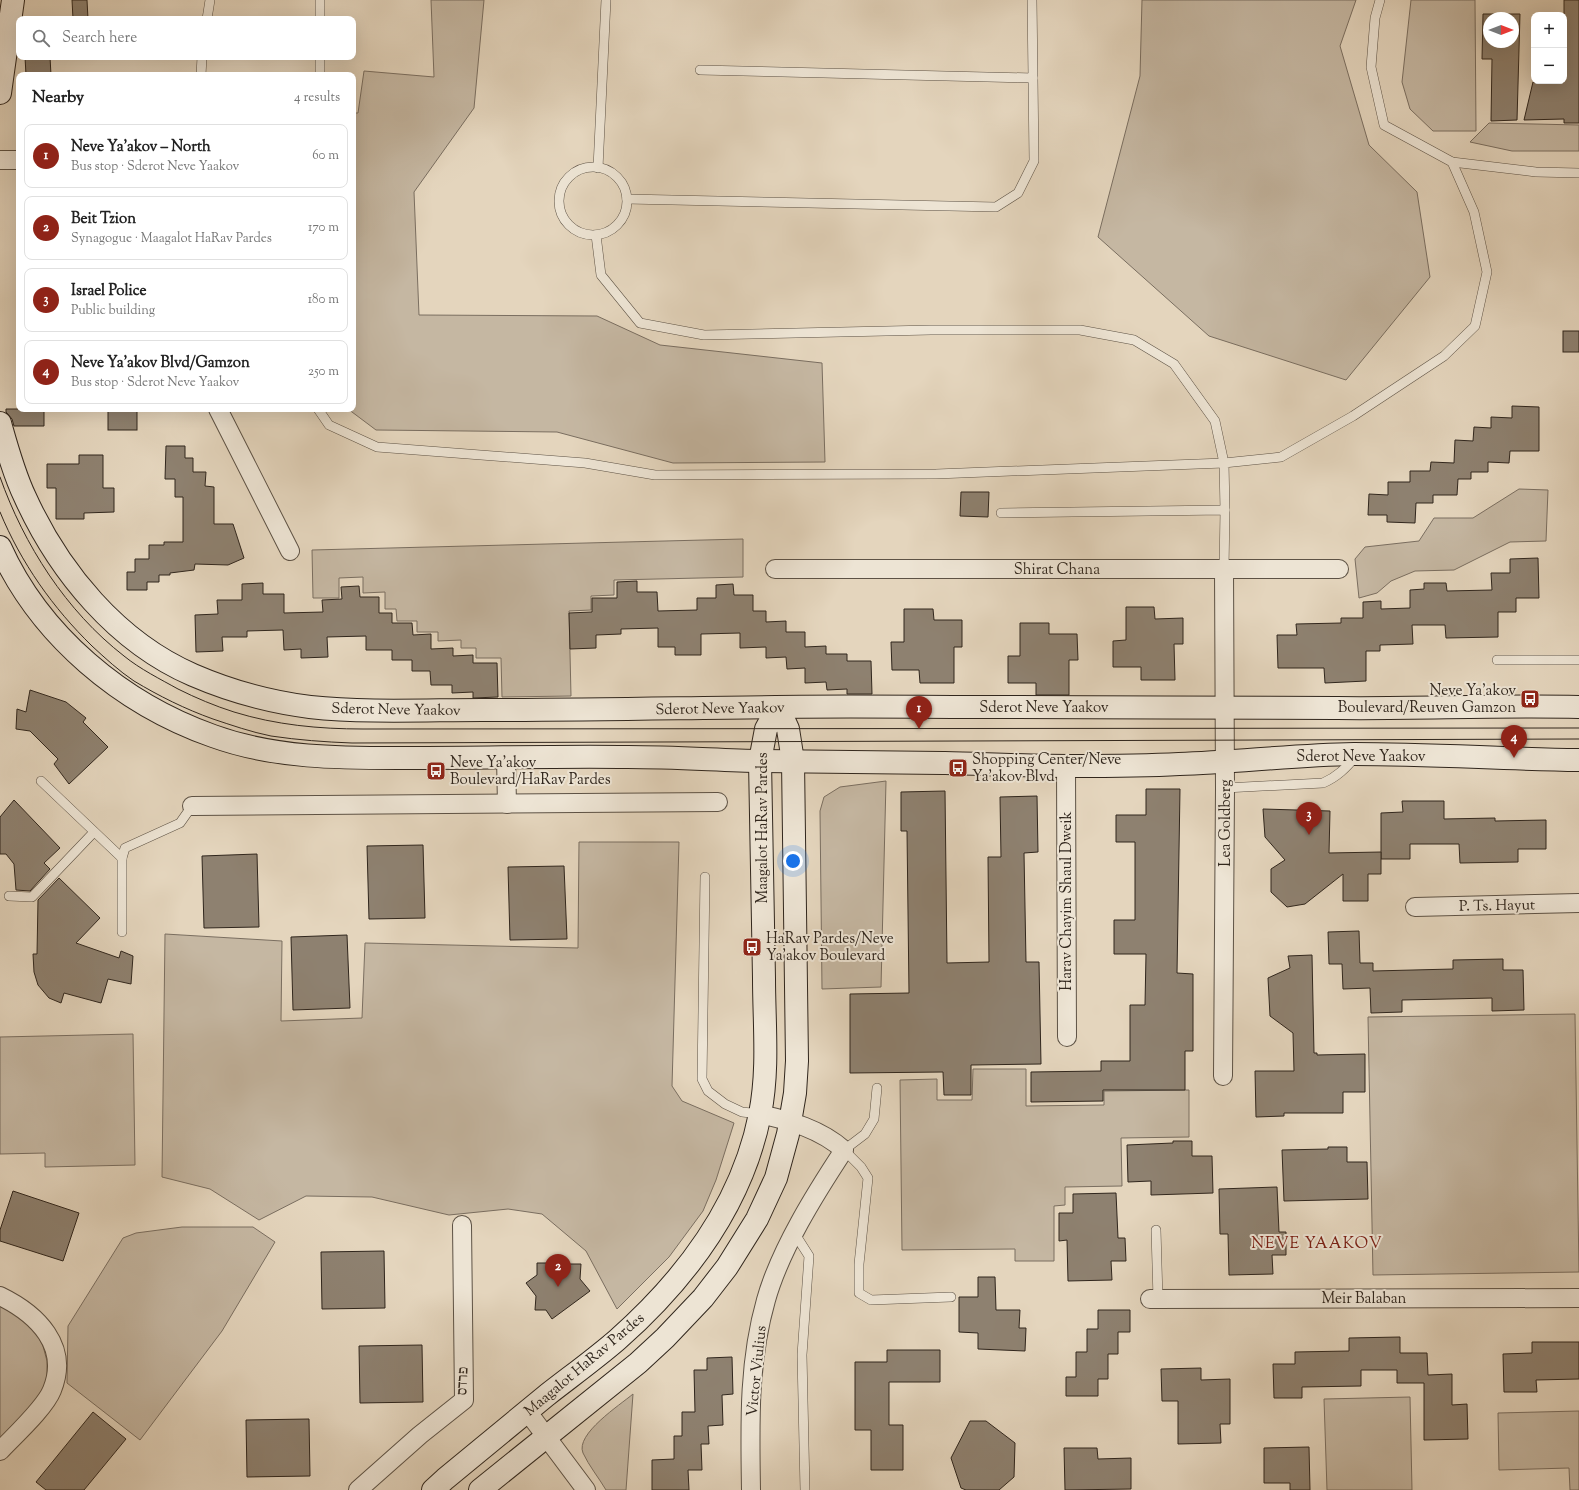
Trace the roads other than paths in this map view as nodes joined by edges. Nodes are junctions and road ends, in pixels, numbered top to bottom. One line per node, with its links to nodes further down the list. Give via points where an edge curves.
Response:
1 (13, 0): 15 (street)
2 (210, 0): 7 (lane)
3 (320, 0): 8 (lane)
4 (606, 0): 19 (lane)
5 (1032, 0): 14 (lane)
6 (1380, 0): 18 (lane, via 1375,18 1371,67 1384,125)
7 (207, 16)
8 (320, 16)
9 (202, 60): 12 (lane)
10 (320, 60): 13 (lane)
11 (700, 70): 14 (lane)
12 (201, 72)
13 (320, 72)
14 (1033, 78): 21 (lane, via 1034,161 1018,193 996,207)
15 (0, 94)
16 (0, 160): 17 (street)
17 (16, 160)
18 (1452, 162): 20 (lane, via 1536,172); 26 (lane, via 1474,212 1486,272 1475,326 1444,356 1353,416 1281,457)
19 (598, 168): 21 (lane, via 611,172 620,180); 22 (lane, via 581,169 571,175 563,186 560,197 560,211 566,222 575,230)
20 (1579, 173)
21 (627, 199): 22 (lane, via 624,215 617,225 608,232)
22 (596, 235): 26 (lane, via 601,275 640,323 704,334 1080,330 1134,340 1174,364 1215,421)
23 (220, 412): 30 (street)
24 (320, 412): 26 (lane, via 329,425 377,447 585,463 655,475 936,474)
25 (0, 423): 36 (street, Sderot Neve Yaakov, via 25,496 48,540 85,591 105,614 158,657 191,674 225,687 284,703 356,710)
26 (1224, 463): 27 (lane)
27 (1225, 510): 28 (lane); 32 (lane)
28 (1001, 513)
29 (0, 547): 40 (street, Sderot Neve Yaakov, via 29,598 50,626 76,652 118,687 179,723 215,737 255,748 309,756)
30 (290, 551)
31 (774, 569): 32 (street, Shirat Chana)
32 (1224, 569): 33 (street, Shirat Chana); 37 (street, Lea Goldberg)
33 (1339, 569)
34 (1497, 660): 35 (lane)
35 (1579, 660)
36 (778, 707): 37 (street, Sderot Neve Yaakov); 42 (street, Maagalot HaRav Pardes, via 766,729); 43 (street, Maagalot HaRav Pardes, via 788,729)
37 (1225, 707): 38 (street, Sderot Neve Yaakov); 44 (street, Lea Goldberg)
38 (1579, 707)
39 (1358, 754): 41 (street, Sderot Neve Yaakov); 44 (street, Sderot Neve Yaakov); 47 (lane, via 1339,774 1323,783)
40 (506, 758): 42 (street, Sderot Neve Yaakov, via 623,757); 49 (street)
41 (1579, 760)
42 (760, 761): 43 (street, Sderot Neve Yaakov); 61 (street, Maagalot HaRav Pardes, via 765,1060)
43 (793, 761): 45 (street, Sderot Neve Yaakov); 62 (street, Maagalot HaRav Pardes, via 797,1061)
44 (1225, 761): 45 (street, Sderot Neve Yaakov); 47 (street, Lea Goldberg)
45 (1066, 766): 58 (street, Harav Chayim Shaul Dweik)
46 (41, 781): 51 (lane)
47 (1225, 788): 59 (street, Lea Goldberg)
48 (718, 802): 49 (street)
49 (507, 804): 50 (street)
50 (192, 806): 52 (lane, via 180,823 125,848)
51 (94, 832): 52 (lane); 54 (lane, via 32,897)
52 (122, 858): 57 (lane)
53 (705, 877): 61 (lane, via 702,1079 708,1091 725,1104 742,1112)
54 (9, 896)
55 (1579, 903): 56 (street, P. Ts. Hayut)
56 (1415, 907)
57 (122, 932)
58 (1067, 1037)
59 (1223, 1076)
60 (877, 1088): 63 (lane, via 874,1119 865,1134)
61 (760, 1114): 62 (street); 71 (street, Maagalot HaRav Pardes, via 744,1170 728,1207 706,1243 674,1282 618,1339)
62 (791, 1121): 63 (street, via 816,1131); 72 (street, Maagalot HaRav Pardes, via 776,1178 757,1219 703,1298 638,1363)
63 (844, 1150): 66 (street, Victor Viulius); 68 (lane, via 861,1166 868,1178 859,1264 859,1292 871,1300)
64 (462, 1225): 74 (street, פרדס, via 464,1400)
65 (1156, 1230): 70 (lane)
66 (795, 1234): 78 (street, Victor Viulius, via 776,1270 766,1300 756,1346 750,1407); 79 (lane, via 809,1256 802,1355)
67 (0, 1296): 73 (street, via 19,1306 46,1331 56,1353 57,1371 52,1391 43,1405)
68 (951, 1297)
69 (1579, 1298): 70 (street, Meir Balaban)
70 (1154, 1299)
71 (527, 1411): 72 (street); 75 (street, Maagalot HaRav Pardes)
72 (546, 1436): 76 (street, Maagalot HaRav Pardes); 77 (street)
73 (0, 1451)
74 (358, 1490)
75 (434, 1490)
76 (480, 1490)
77 (586, 1490)
78 (751, 1490)
79 (805, 1490)

